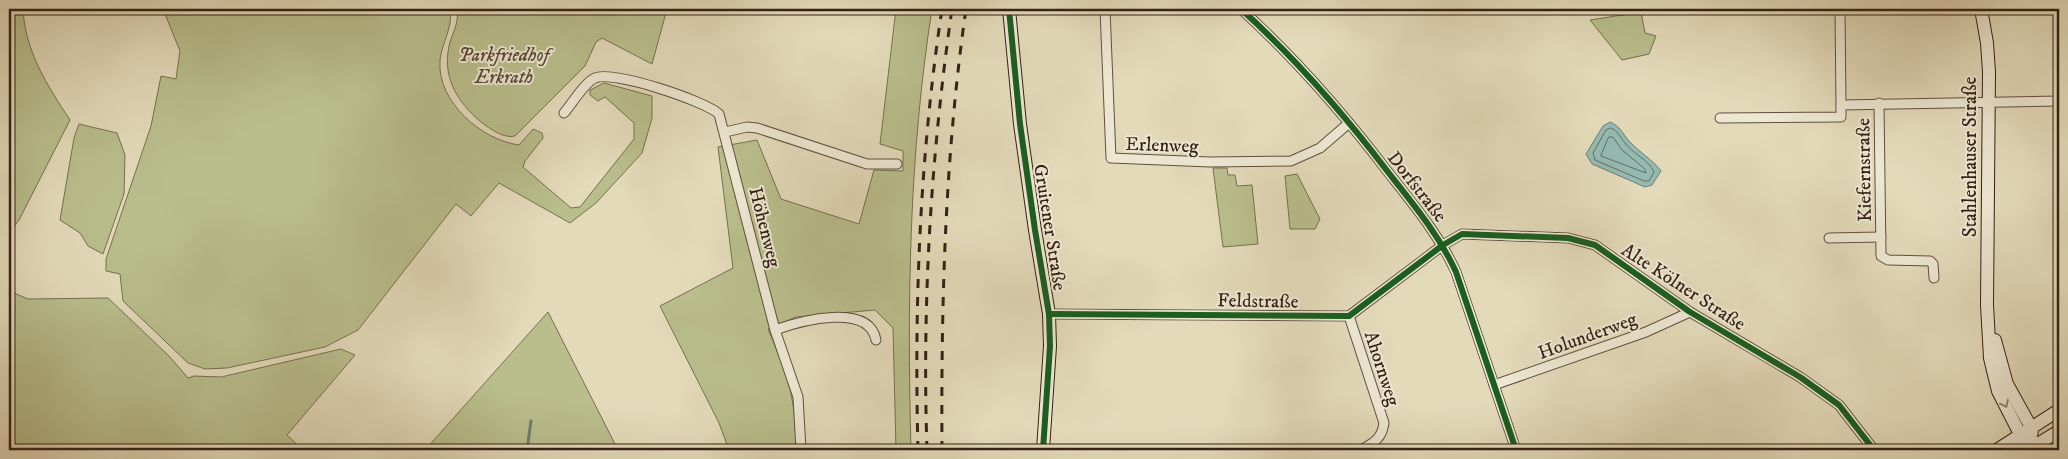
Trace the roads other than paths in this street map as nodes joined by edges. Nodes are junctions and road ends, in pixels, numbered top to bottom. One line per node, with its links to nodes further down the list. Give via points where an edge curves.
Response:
1 (1009, 9): 20 (main road, Gruitener Straße, via 1020,124)
2 (1105, 9): 12 (street, Erlenweg, via 1111,158 1291,162 1320,148)
3 (1241, 9): 12 (street, Dorfstraße, via 1303,70)
4 (1840, 9): 9 (street)
5 (1981, 9): 6 (main road, Stahlenhauser Straße, via 1987,43)
6 (1989, 101): 7 (street, Kiefernstraße); 8 (street, Kiefernstraße); 27 (main road, Stahlenhauser Straße, via 1987,306 1990,358 1998,391)
7 (2059, 101)
8 (1879, 103): 9 (street, Kiefernstraße); 15 (street, Kiefernstraße)
9 (1841, 105): 11 (street, Kiefernstraße, via 1841,117)
10 (564, 113): 13 (street, Höhenweg, via 591,80 615,77 645,84 715,111 720,114)
11 (1720, 118)
12 (1349, 123): 17 (street, Dorfstraße)
13 (725, 132): 14 (street, via 757,128 867,164); 22 (street, Höhenweg)
14 (897, 164)
15 (1880, 236): 16 (street, Kiefernstraße); 18 (street, Kiefernstraße, via 1884,260 1930,261)
16 (1829, 238)
17 (1443, 245): 19 (street, Alte Kölner Straße, via 1462,234 1568,238 1595,245); 21 (street); 24 (street, Dorfstraße, via 1456,272)
18 (1934, 278)
19 (1690, 312): 24 (street, Holunderweg); 33 (street, Alte Kölner Straße, via 1771,359 1839,405)
20 (1050, 314): 21 (street, Feldstraße); 30 (main road, Gruitener Straße)
21 (1349, 316): 31 (street, Ahornweg, via 1384,423 1377,441)
22 (775, 330): 23 (street, via 799,321 855,318 869,323 875,330); 29 (street, Höhenweg, via 798,397)
23 (876, 340)
24 (1494, 385): 32 (street, Dorfstraße)
25 (2059, 410): 27 (main road)
26 (2059, 431): 28 (main road)
27 (2028, 434): 28 (main road); 34 (main road); 35 (main road)
28 (2045, 439): 36 (main road)
29 (801, 450)
30 (1043, 450)
31 (1361, 450)
32 (1516, 450)
33 (1874, 450)
34 (1997, 450)
35 (2021, 450)
36 (2028, 450)

